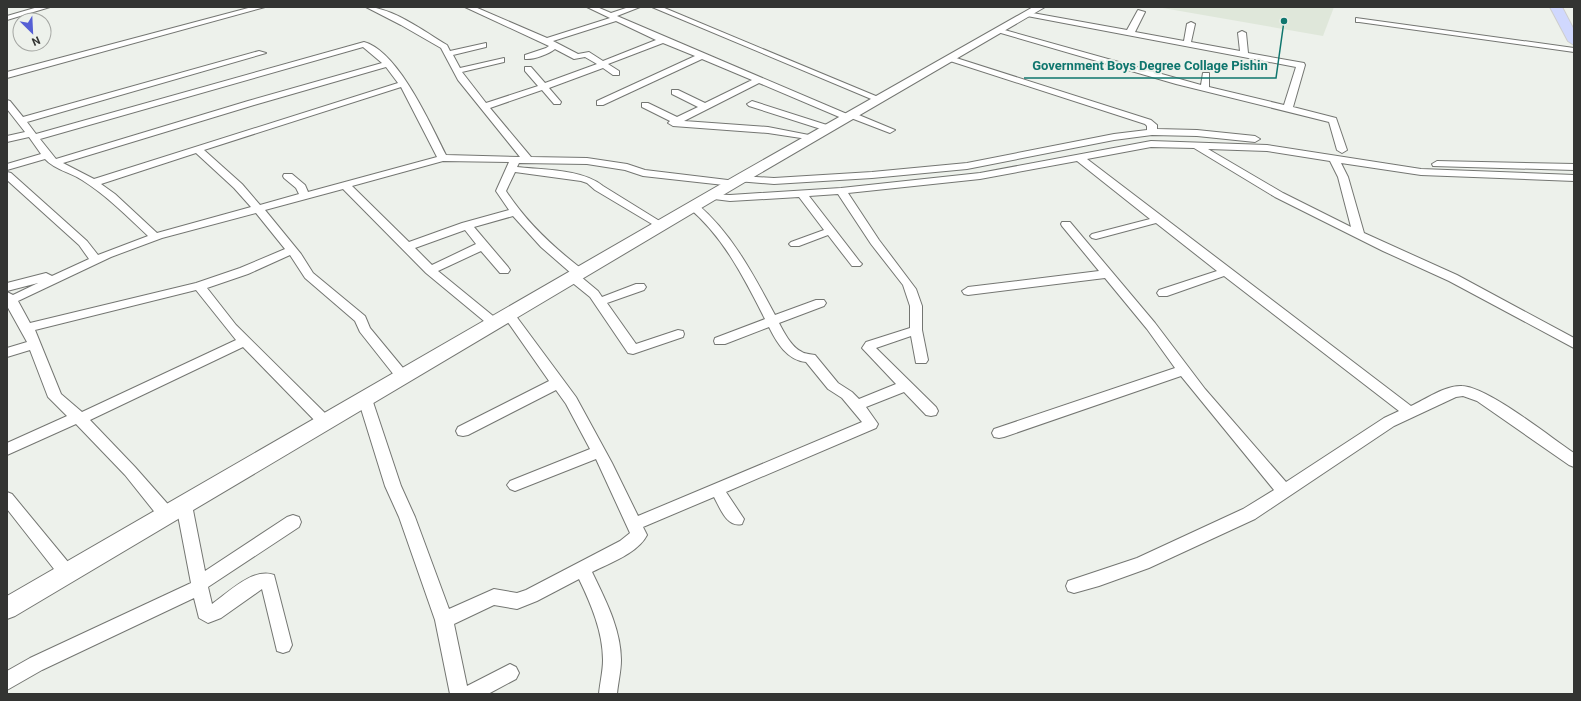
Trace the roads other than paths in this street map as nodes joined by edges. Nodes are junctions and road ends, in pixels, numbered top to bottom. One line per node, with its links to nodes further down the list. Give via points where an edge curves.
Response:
1 (46, 7): 12 (street)
2 (261, 7): 37 (street)
3 (370, 7): 26 (street, via 431,38)
4 (469, 7): 18 (street)
5 (591, 7): 11 (street)
6 (636, 7): 11 (street)
7 (656, 7): 44 (street)
8 (1556, 7): 20 (main road)
9 (1033, 11): 15 (main road); 16 (street)
10 (1141, 12): 16 (street)
11 (613, 17): 18 (street); 19 (street)
12 (7, 18)
13 (1359, 20): 24 (street)
14 (1191, 24): 21 (street)
15 (998, 31): 30 (main road); 42 (street)
16 (1130, 33): 21 (street)
17 (1242, 33): 27 (street)
18 (546, 40): 23 (street)
19 (663, 40): 28 (street); 33 (street)
20 (1574, 42)
21 (1187, 44): 27 (street)
22 (483, 45): 26 (street)
23 (554, 45): 29 (street, via 549,50); 33 (street, via 577,57 586,54)
24 (1574, 50)
25 (262, 53): 54 (street)
26 (448, 54): 35 (street)
27 (1244, 54): 52 (street, via 1301,64)
28 (702, 56): 39 (street); 46 (street)
29 (528, 57)
30 (950, 58): 44 (main road); 58 (street, via 1148,122 1152,126)
31 (501, 60): 35 (street)
32 (388, 64): 40 (street); 59 (street, via 364,44); 69 (street)
33 (602, 64): 36 (street); 41 (street)
34 (528, 69): 41 (street)
35 (458, 71): 50 (street)
36 (616, 73)
37 (7, 75)
38 (1206, 75): 42 (street)
39 (759, 80): 51 (street); 53 (street)
40 (404, 84): 63 (street); 66 (street)
41 (543, 87): 45 (street); 50 (street)
42 (1205, 88): 52 (street)
43 (675, 92): 51 (street)
44 (879, 99): 53 (main road)
45 (557, 102)
46 (600, 102)
47 (7, 103): 54 (street)
48 (752, 104): 56 (street)
49 (645, 105): 55 (street)
50 (484, 107): 68 (street)
51 (706, 107): 55 (street)
52 (1288, 108): 64 (street, via 1333,120)
53 (849, 116): 56 (main road); 57 (street)
54 (21, 121): 59 (street)
55 (677, 121): 60 (street, via 673,123 768,130)
56 (827, 128): 60 (main road)
57 (890, 130)
58 (1152, 132): 64 (street, via 1197,133); 76 (street, via 967,166 872,176)
59 (32, 136): 61 (street); 65 (street)
60 (811, 138): 76 (main road)
61 (7, 140)
62 (1195, 145): 64 (street); 67 (street, via 1151,144); 91 (street, via 1279,195)
63 (197, 149): 77 (street); 84 (street, via 238,186)
64 (1338, 154): 71 (street, via 1425,164); 75 (street, via 1421,172); 91 (street)
65 (47, 155): 69 (street); 72 (street)
66 (442, 158): 70 (street); 78 (street)
67 (1079, 158): 79 (street, via 980,176); 86 (street)
68 (528, 160): 70 (street); 76 (street, via 595,162 627,167 643,173)
69 (54, 163): 77 (street, via 85,177)
70 (514, 164): 85 (street, via 501,191); 88 (street, via 591,181)
71 (1574, 167)
72 (7, 168)
73 (7, 175): 98 (street, via 83,243)
74 (288, 176): 81 (street, via 301,187)
75 (1574, 178)
76 (736, 181): 82 (main road)
77 (92, 183): 93 (street, via 111,196)
78 (345, 185): 81 (street); 96 (street)
79 (841, 191): 80 (street); 118 (street, via 911,289)
80 (802, 194): 82 (street, via 730,198); 90 (street)
81 (305, 196): 84 (street)
82 (710, 196): 83 (main road)
83 (693, 206): 88 (main road); 115 (street, via 706,215 742,267)
84 (258, 209): 93 (street); 97 (street)
85 (514, 212): 89 (street); 105 (street)
86 (1157, 220): 92 (street); 103 (street)
87 (1066, 224): 104 (street)
88 (661, 225): 105 (main road)
89 (466, 226): 95 (street); 96 (street)
90 (830, 231): 94 (street); 99 (street)
91 (1359, 235): 123 (street, via 1453,278)
92 (1096, 236)
93 (155, 237): 98 (street)
94 (795, 244)
95 (482, 246): 101 (street); 102 (street)
96 (407, 247): 101 (street)
97 (292, 250): 107 (street, via 244,271); 127 (street, via 309,275 361,319 364,329)
98 (96, 260): 100 (street)
99 (856, 264)
100 (76, 269): 106 (street); 111 (street)
101 (430, 270): 116 (street)
102 (504, 270)
103 (1225, 272): 110 (street); 133 (street)
104 (1108, 274): 109 (street); 126 (street)
105 (576, 275): 112 (street); 114 (main road)
106 (7, 286)
107 (199, 286): 117 (street); 120 (street)
108 (640, 287): 112 (street)
109 (968, 291)
110 (1163, 293)
111 (8, 299): 117 (street)
112 (600, 302): 119 (street, via 633,350)
113 (820, 303): 115 (street)
114 (509, 314): 116 (main road); 128 (street)
115 (772, 321): 121 (street); 131 (street, via 782,340 795,355 810,358 833,386)
116 (494, 323): 127 (main road)
117 (27, 328): 122 (street)
118 (916, 330): 125 (street); 129 (street, via 868,348)
119 (678, 334)
120 (245, 341): 134 (street); 135 (street)
121 (720, 341)
122 (34, 344): 124 (street); 134 (street, via 55,397)
123 (1574, 344)
124 (7, 354)
125 (921, 360)
126 (1184, 370): 137 (street); 143 (street)
127 (403, 376): 130 (main road)
128 (557, 383): 136 (street); 139 (street, via 571,401)
129 (906, 386): 131 (street); 132 (street)
130 (365, 399): 135 (main road); 155 (street, via 393,486 407,517)
131 (856, 405): 142 (street, via 870,422 867,427)
132 (931, 411)
133 (1410, 412): 140 (street, via 1454,392 1470,393 1482,397); 143 (street, via 1389,422)
134 (79, 418): 138 (street); 146 (street, via 130,471)
135 (325, 422): 145 (main road)
136 (463, 431)
137 (999, 433)
138 (7, 449)
139 (600, 452): 141 (street); 149 (street)
140 (1574, 461)
141 (515, 485)
142 (717, 490): 147 (street); 149 (street)
143 (1284, 491): 153 (street, via 1249,514 1216,530 1111,575)
144 (7, 498): 151 (street)
145 (184, 504): 146 (main road); 152 (street)
146 (167, 515): 151 (main road)
147 (736, 518)
148 (294, 522): 152 (street)
149 (635, 524): 150 (street, via 639,535 635,540)
150 (582, 568): 155 (street, via 531,596 517,601 494,597); 161 (street, via 593,590 608,635 612,659)
151 (67, 573): 154 (main road)
152 (199, 585): 156 (street, via 205,612 208,615 257,582 268,580); 158 (street)
153 (1074, 586)
154 (7, 608)
155 (444, 620): 159 (street)
156 (282, 645)
157 (510, 673): 160 (street)
158 (7, 680)
159 (459, 694)
160 (469, 694)
161 (608, 694)

